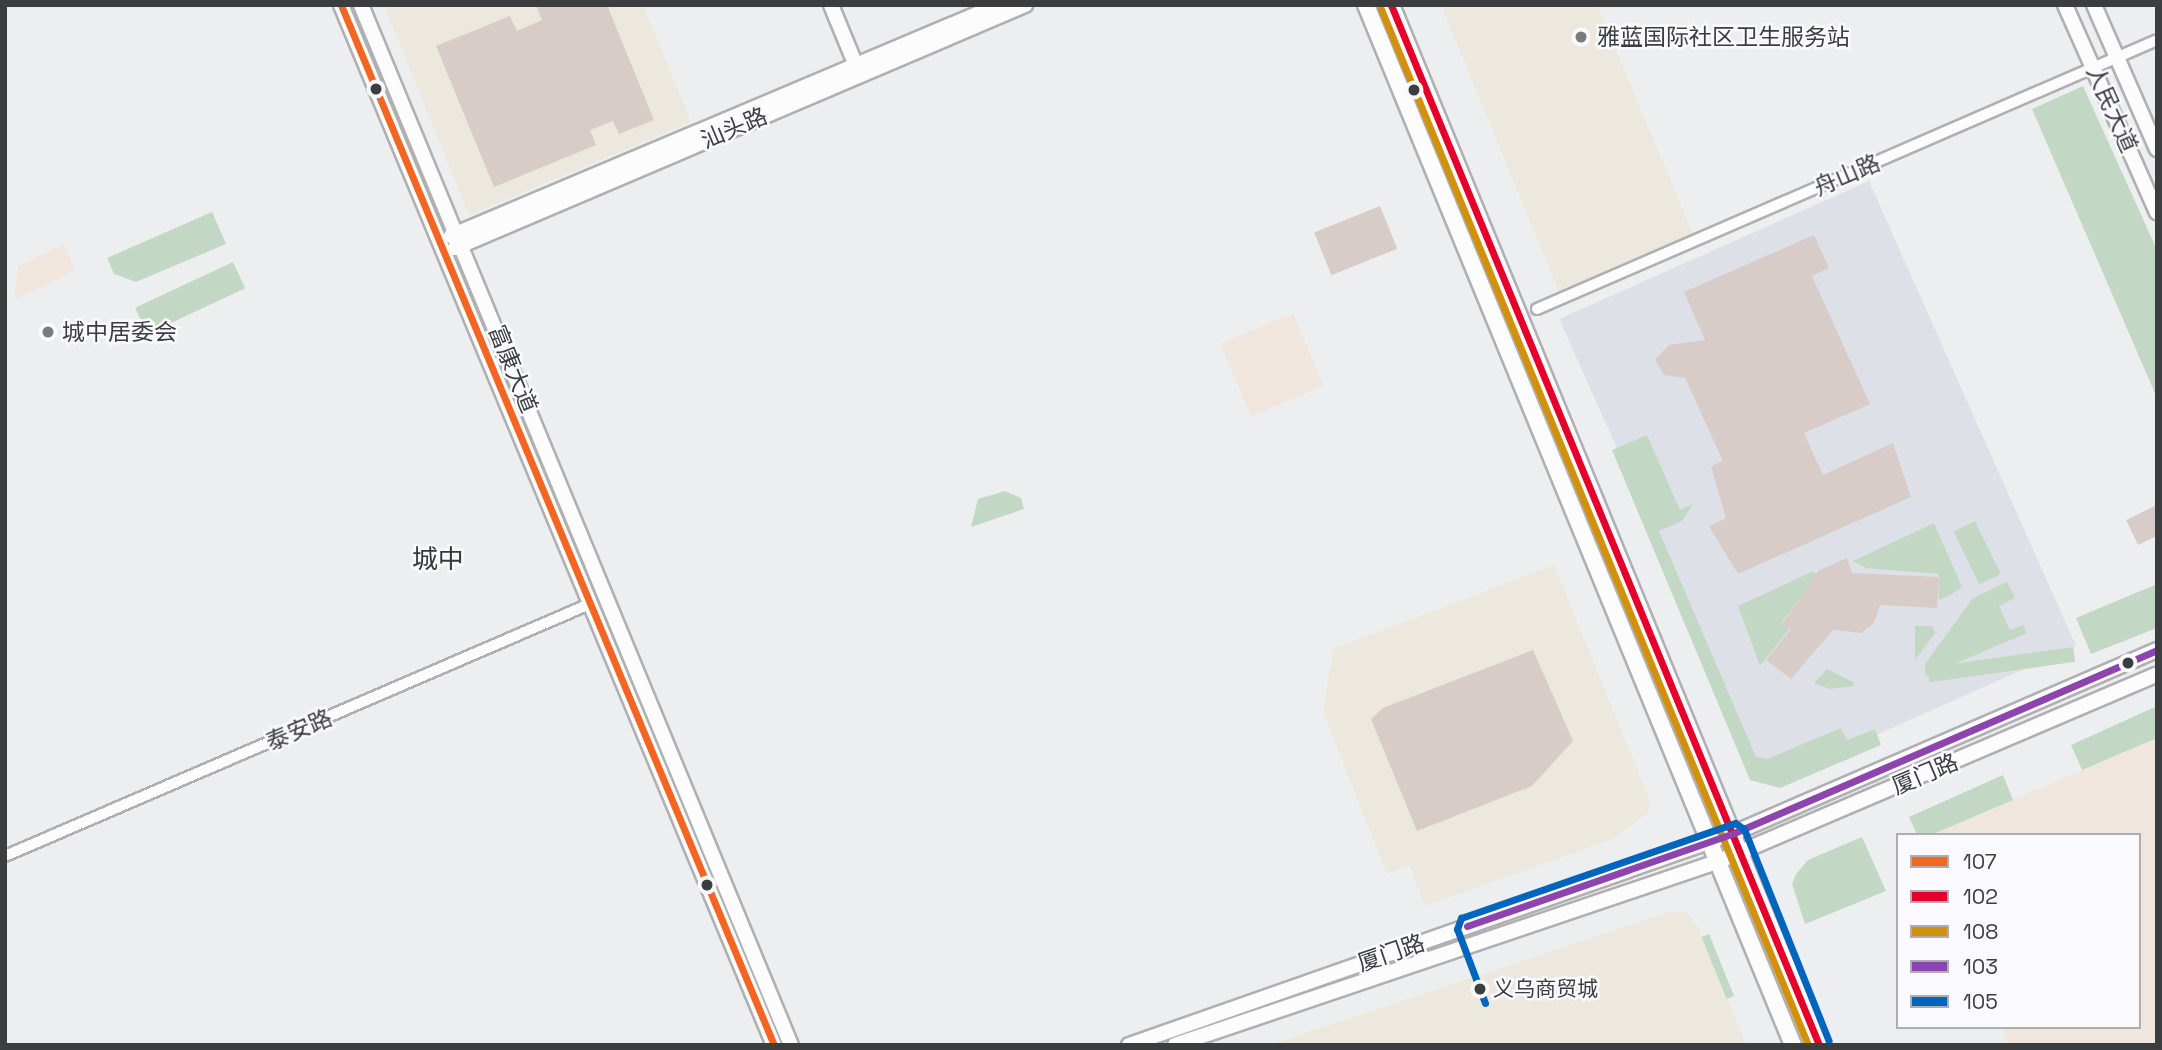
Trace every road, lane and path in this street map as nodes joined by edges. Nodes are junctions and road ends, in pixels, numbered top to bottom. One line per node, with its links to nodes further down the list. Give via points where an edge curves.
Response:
1 (341, 5): 17 (street, 富康大道)
2 (361, 5): 16 (street, 富康大道)
3 (831, 5): 13 (street)
4 (998, 5): 13 (street, 汕头路)
5 (1025, 5): 13 (street, 汕头路)
6 (1366, 5): 23 (main road)
7 (1391, 5): 22 (main road)
8 (2065, 5): 12 (street, 人民大道)
9 (2094, 5): 11 (street, 人民大道)
10 (2157, 40): 11 (street, 舟山路)
11 (2117, 58): 12 (street, 舟山路); 14 (street, 人民大道)
12 (2094, 68): 15 (street, 人民大道); 18 (street, 舟山路)
13 (858, 70): 16 (street, 汕头路)
14 (2157, 149)
15 (2157, 213)
16 (460, 239): 17 (street, 汕头路); 28 (street, 富康大道)
17 (442, 247): 19 (street, 富康大道)
18 (1537, 309)
19 (592, 603): 25 (street, 泰安路); 27 (street, 富康大道)
20 (2157, 650): 22 (street, 厦门路)
21 (2157, 674): 24 (street, 厦门路)
22 (1734, 833): 23 (street, 厦门路); 24 (main road)
23 (1710, 841): 26 (main road); 29 (street, 厦门路)
24 (1742, 852): 26 (street, 厦门路); 32 (main road)
25 (5, 856)
26 (1717, 862): 30 (street, 厦门路); 31 (main road)
27 (774, 1045)
28 (791, 1045)
29 (1129, 1045)
30 (1175, 1045)
31 (1793, 1045)
32 (1819, 1045)

